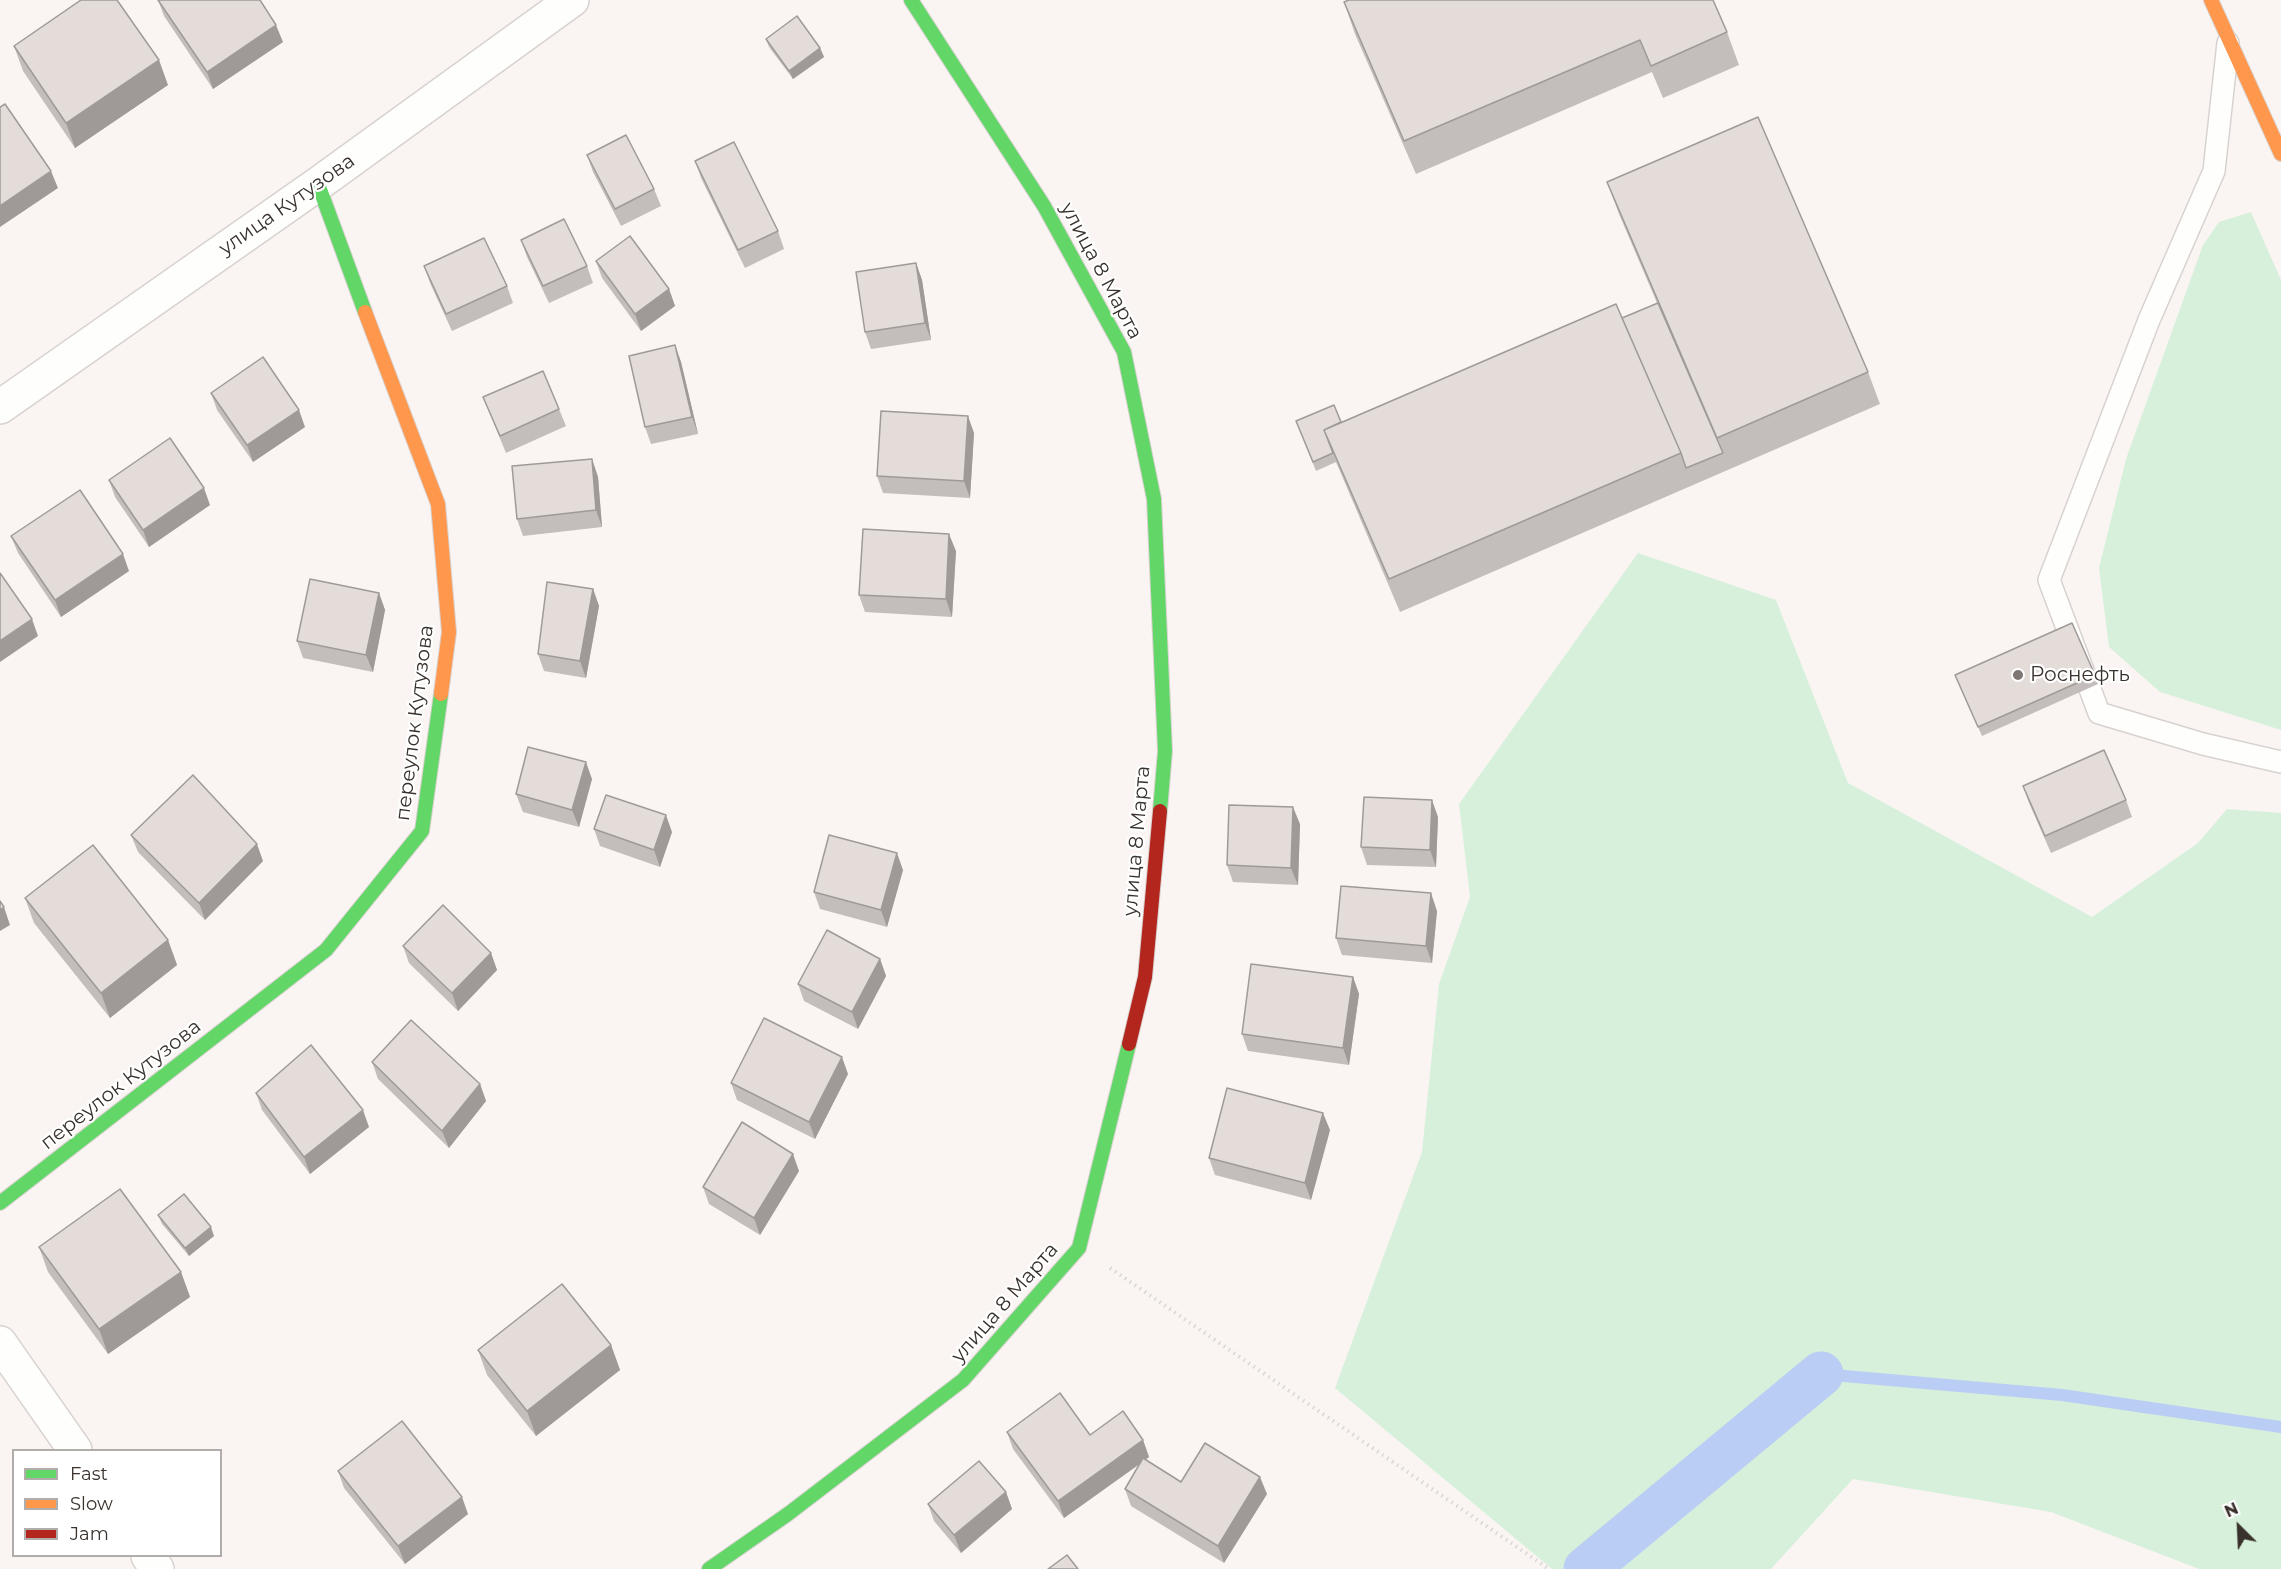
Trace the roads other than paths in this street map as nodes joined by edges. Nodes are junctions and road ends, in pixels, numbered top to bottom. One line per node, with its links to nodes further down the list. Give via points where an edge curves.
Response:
1 (572, 0): 6 (street, улица Кутузова)
2 (911, 0): 12 (street, улица 8 Марта, via 1044,206 1124,352 1154,499 1165,751 1145,977 1080,1248 963,1380 788,1514)
3 (2211, 0): 4 (street)
4 (2229, 40): 5 (street); 8 (lane, via 2214,171 2149,320 2049,580 2099,713)
5 (2281, 154)
6 (318, 184): 7 (street, улица Кутузова); 9 (street, переулок Кутузова, via 438,504 449,632 422,831 326,950)
7 (0, 407)
8 (2281, 762)
9 (0, 1203)
10 (0, 1343): 11 (street)
11 (74, 1449)
12 (709, 1569)

